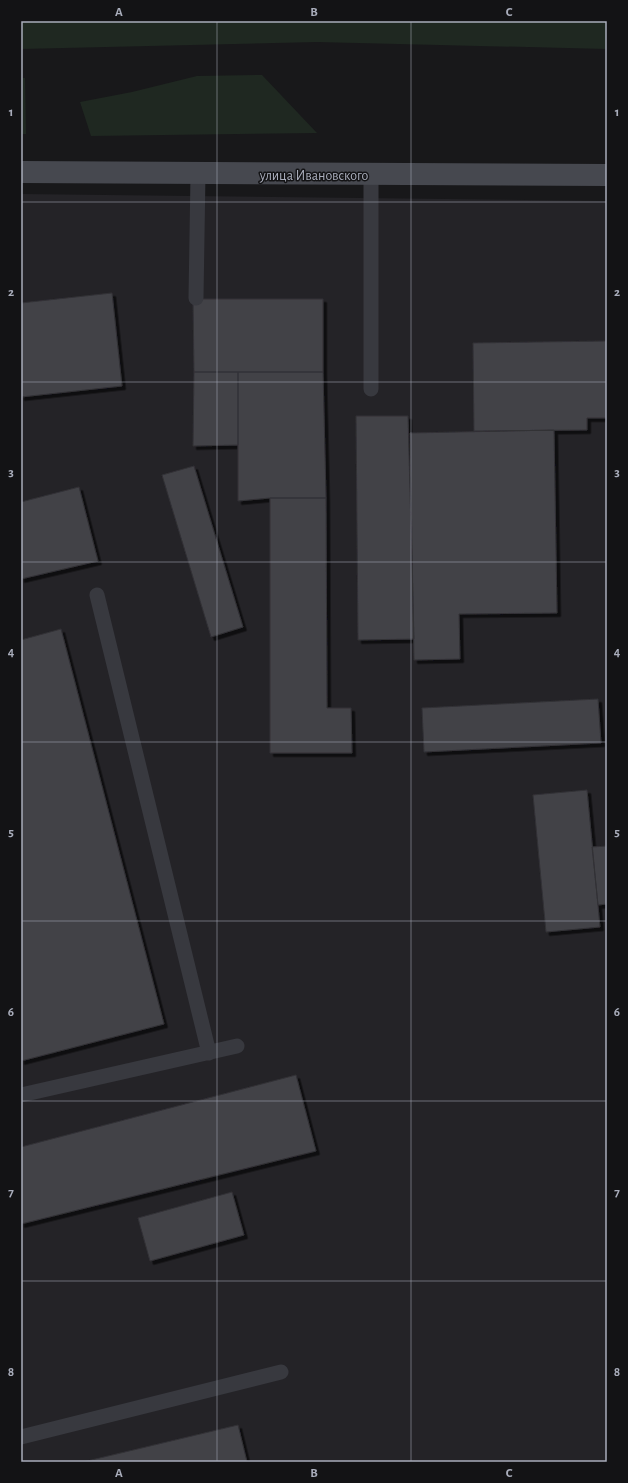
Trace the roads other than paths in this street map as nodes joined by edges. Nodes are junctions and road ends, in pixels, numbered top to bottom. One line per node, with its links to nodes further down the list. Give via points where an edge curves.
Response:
1 (21, 172): 2 (main road, улица Ивановского)
2 (198, 174): 3 (main road, улица Ивановского); 5 (lane)
3 (371, 175): 4 (main road, улица Ивановского); 6 (lane)
4 (607, 175)
5 (196, 298)
6 (371, 389)
7 (97, 595): 9 (lane)
8 (237, 1046): 9 (lane)
9 (209, 1053): 10 (lane)
10 (21, 1095)
11 (281, 1372): 12 (lane)
12 (21, 1437)

